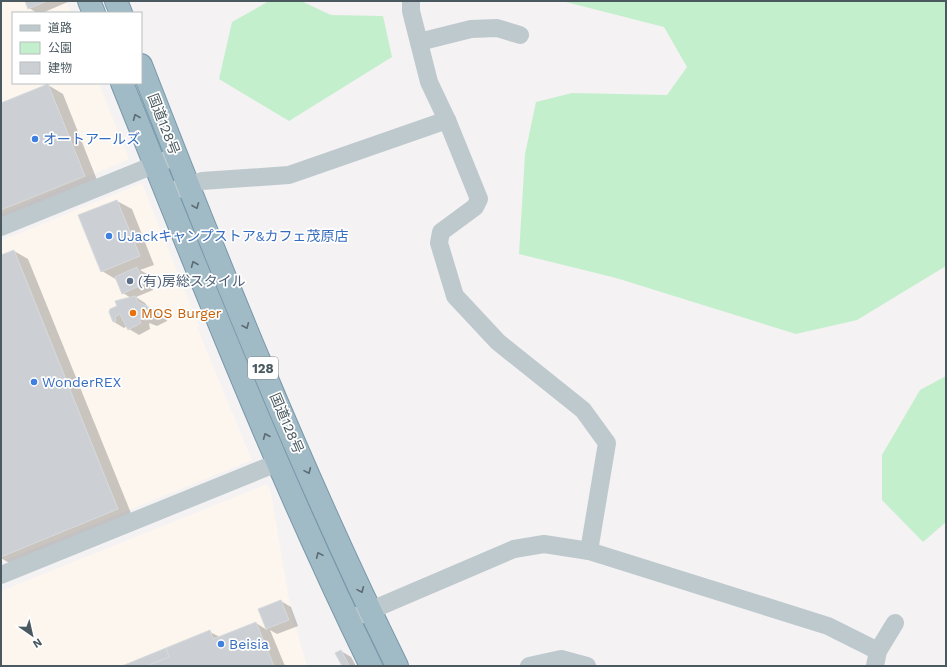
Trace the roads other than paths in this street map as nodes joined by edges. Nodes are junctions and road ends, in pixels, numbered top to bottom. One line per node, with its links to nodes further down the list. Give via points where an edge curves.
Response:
1 (89, 1): 4 (highway)
2 (116, 1): 5 (highway)
3 (411, 1): 7 (street)
4 (94, 12)
5 (120, 12)
6 (520, 35): 7 (street, via 497,28 471,29)
7 (419, 42): 10 (street, via 429,82)
8 (142, 69): 11 (highway, 国道128号 / 128)
9 (122, 84): 12 (highway, 国道128号 / 128, one-way to 9)
10 (447, 120): 13 (street, via 289,175 202,181); 17 (street, via 479,199 475,207 441,232 439,243 455,296 498,342 583,410 607,443)
11 (176, 156): 12 (street); 13 (highway, 国道128号 / 128)
12 (155, 164): 14 (highway, 国道128号 / 128); 15 (street)
13 (188, 185): 14 (street); 19 (highway, 国道128号 / 128, one-way to 19, via 290,430)
14 (166, 194): 16 (highway, 国道128号 / 128, one-way to 14)
15 (1, 227)
16 (277, 463): 18 (street); 20 (highway, 国道128号 / 128, one-way to 16)
17 (589, 551): 19 (street, via 544,544 514,549); 22 (street, via 828,626)
18 (1, 575)
19 (370, 610): 20 (street); 24 (highway, 国道128号 / 128)
20 (348, 620): 23 (highway, 国道128号 / 128)
21 (895, 623): 22 (street)
22 (876, 658)
23 (371, 666)
24 (397, 666)
25 (529, 666): 26 (street, via 561,659)
26 (587, 666)

